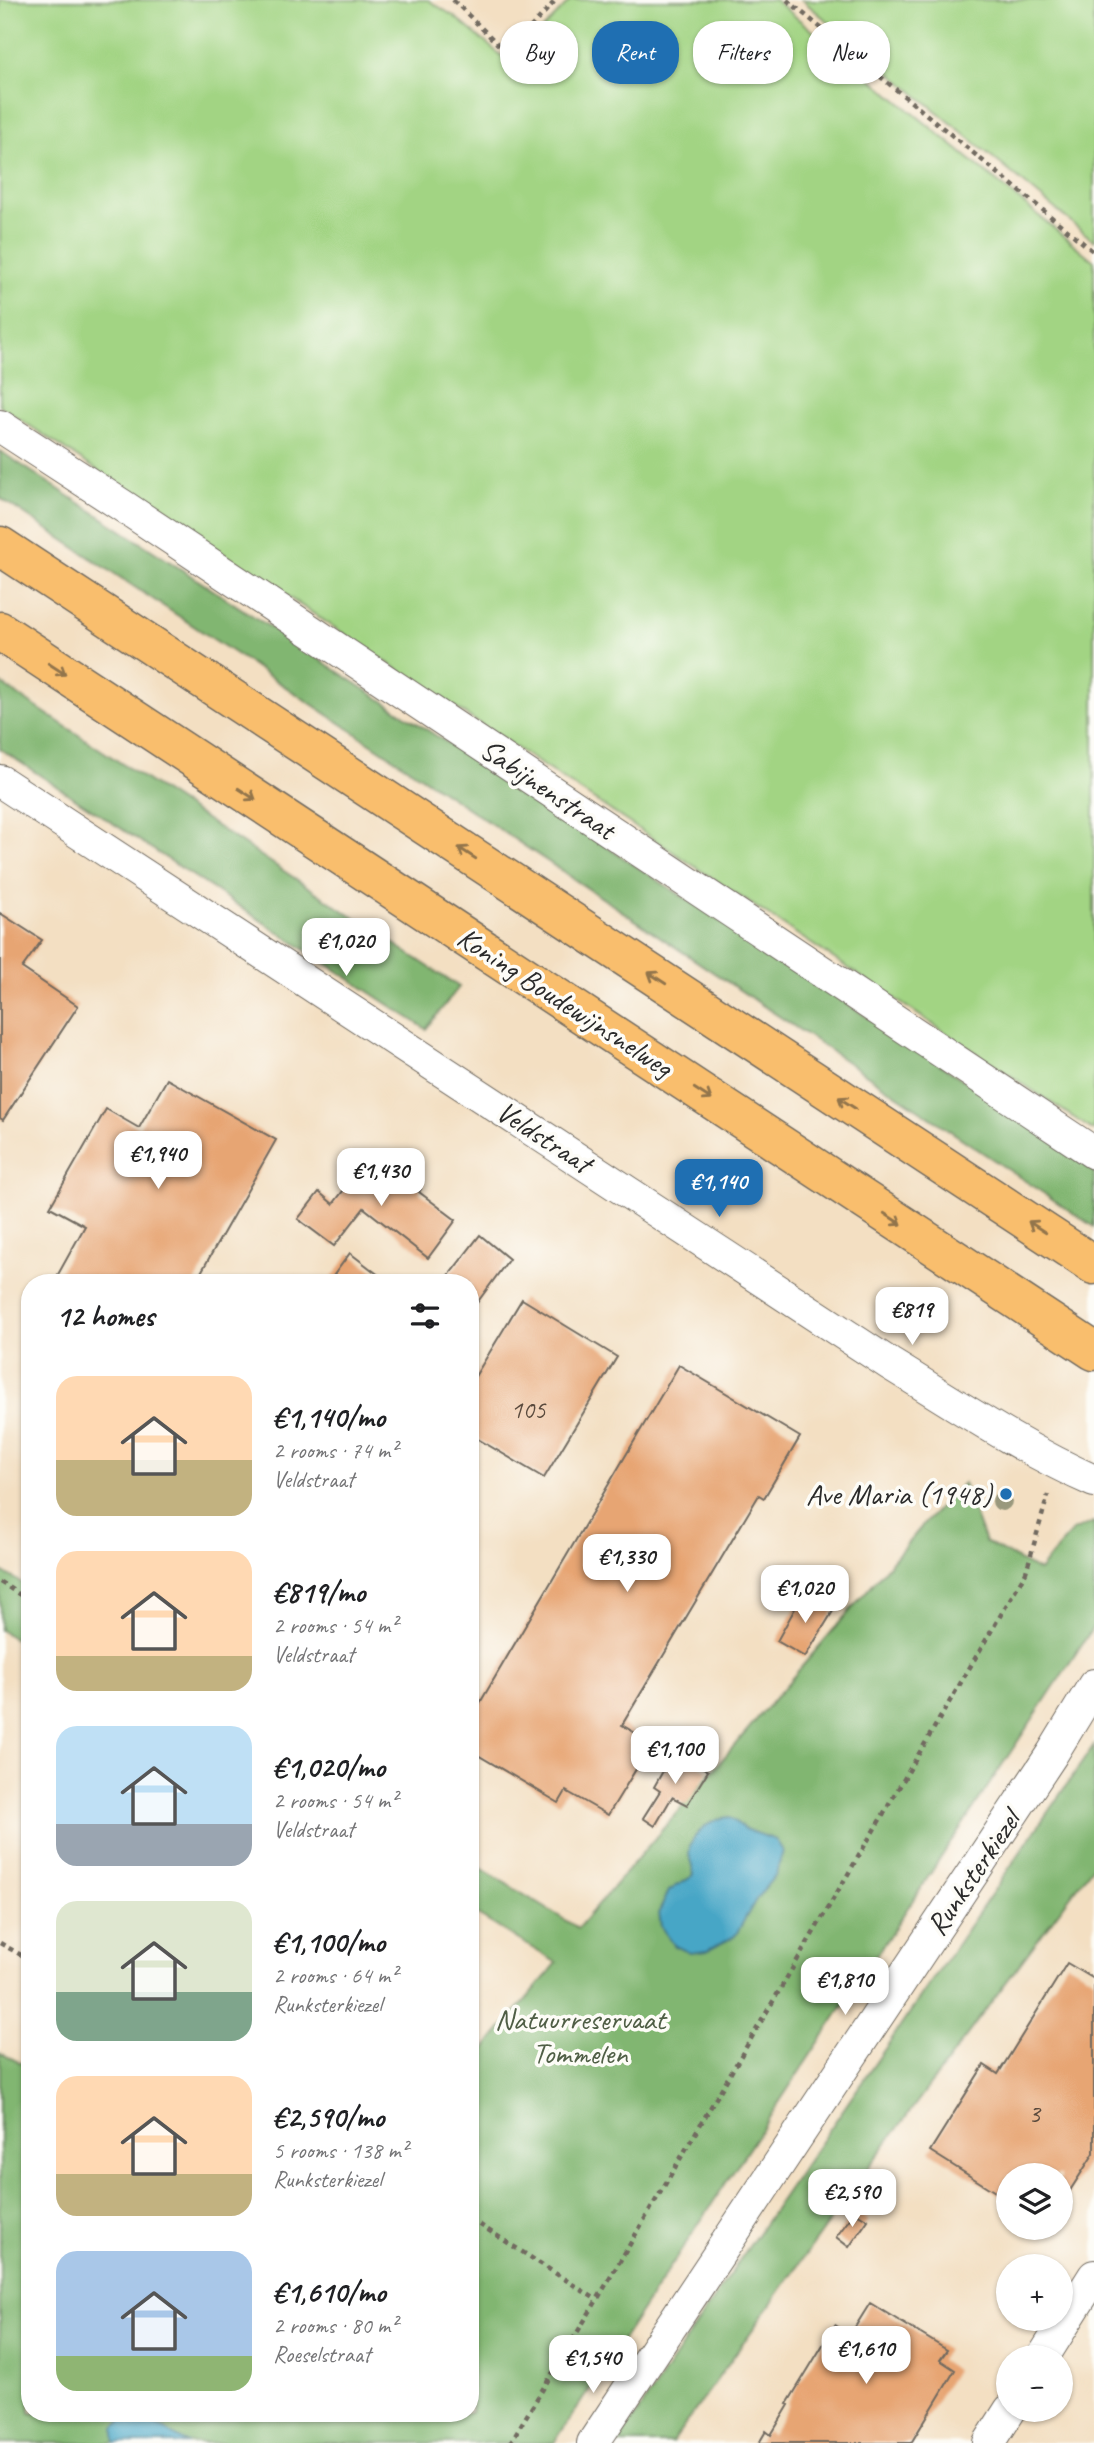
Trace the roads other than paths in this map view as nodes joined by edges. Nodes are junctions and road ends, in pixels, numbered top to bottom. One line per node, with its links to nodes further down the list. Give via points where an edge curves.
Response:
1 (0, 426): 5 (street, Sabijnenstraat)
2 (0, 546): 6 (highway, one-way to 2)
3 (0, 631): 7 (highway, Koning Boudewijnsnelweg, one-way to 7)
4 (0, 781): 8 (street, Veldstraat, via 890,1364 1057,1464)
5 (1094, 1153)
6 (1094, 1265)
7 (1094, 1351)
8 (1094, 1480)
9 (1094, 1685): 13 (street, Runksterkiezel)
10 (1094, 2276): 11 (street)
11 (1051, 2345)
12 (1002, 2422): 14 (street)
13 (593, 2443)
14 (989, 2443)

